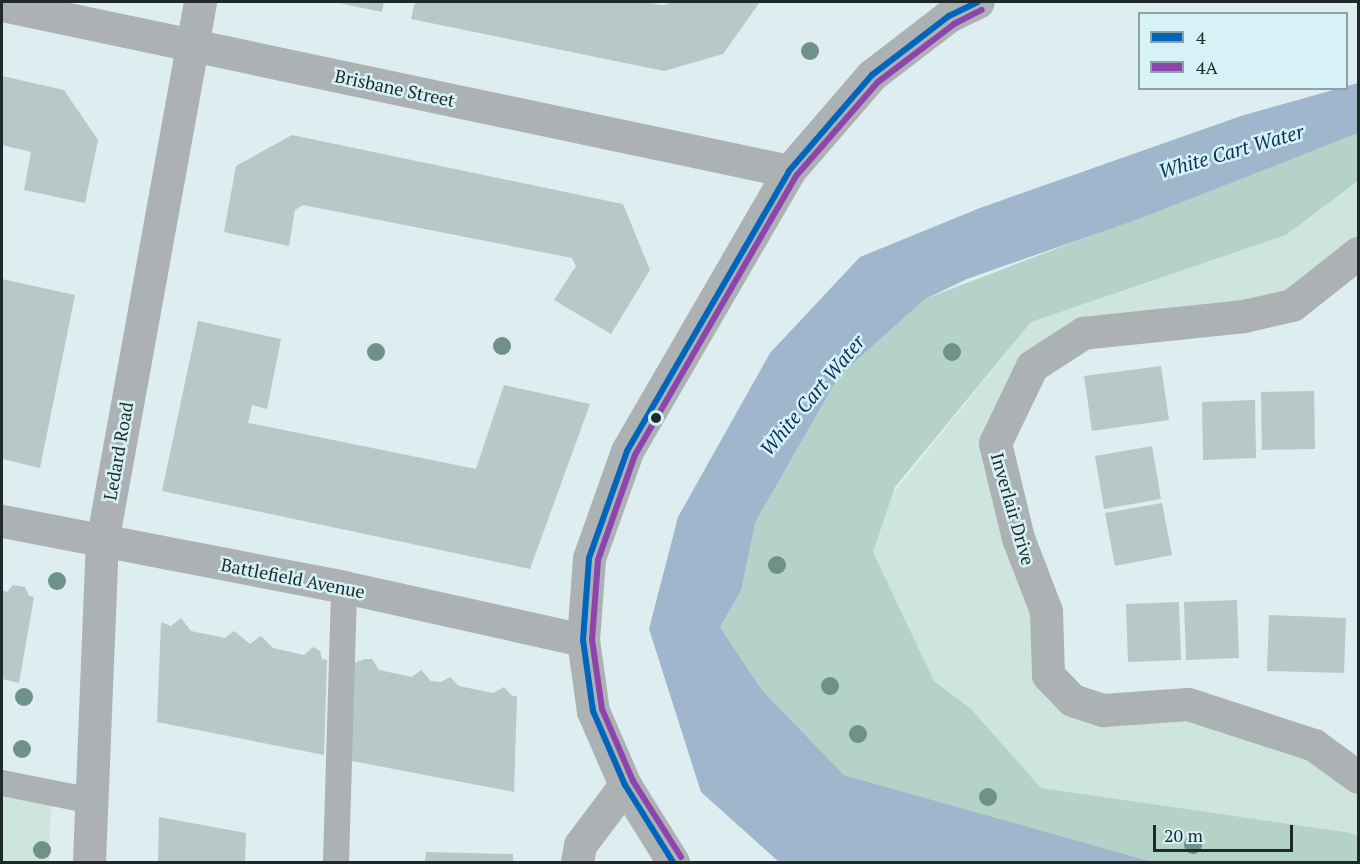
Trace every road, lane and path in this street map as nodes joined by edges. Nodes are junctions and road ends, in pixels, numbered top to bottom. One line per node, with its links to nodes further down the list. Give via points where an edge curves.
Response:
1 (200, 2): 5 (street, Ledard Road)
2 (978, 2): 4 (street)
3 (2, 5): 5 (street, Brisbane Street)
4 (944, 9): 6 (street, via 872,75)
5 (189, 45): 6 (street, Brisbane Street); 9 (street, Ledard Road)
6 (789, 171): 11 (street, via 627,451 589,558)
7 (1359, 253): 12 (street, Inverlair Drive, via 1292,305 1233,317 1083,333 1032,366 995,443 1017,538 1046,611 1048,675 1072,700 1103,710 1188,704 1314,745)
8 (2, 521): 9 (street, Battlefield Avenue)
9 (102, 542): 10 (street, Battlefield Avenue); 15 (street, Ledard Road)
10 (344, 587): 11 (street, Battlefield Avenue); 17 (lane)
11 (583, 640): 14 (street, via 593,711)
12 (1359, 777)
13 (2, 783): 15 (lane)
14 (625, 785): 18 (street, via 580,845); 19 (street)
15 (92, 801): 16 (street, Ledard Road)
16 (89, 862)
17 (336, 862)
18 (577, 862)
19 (673, 862)

